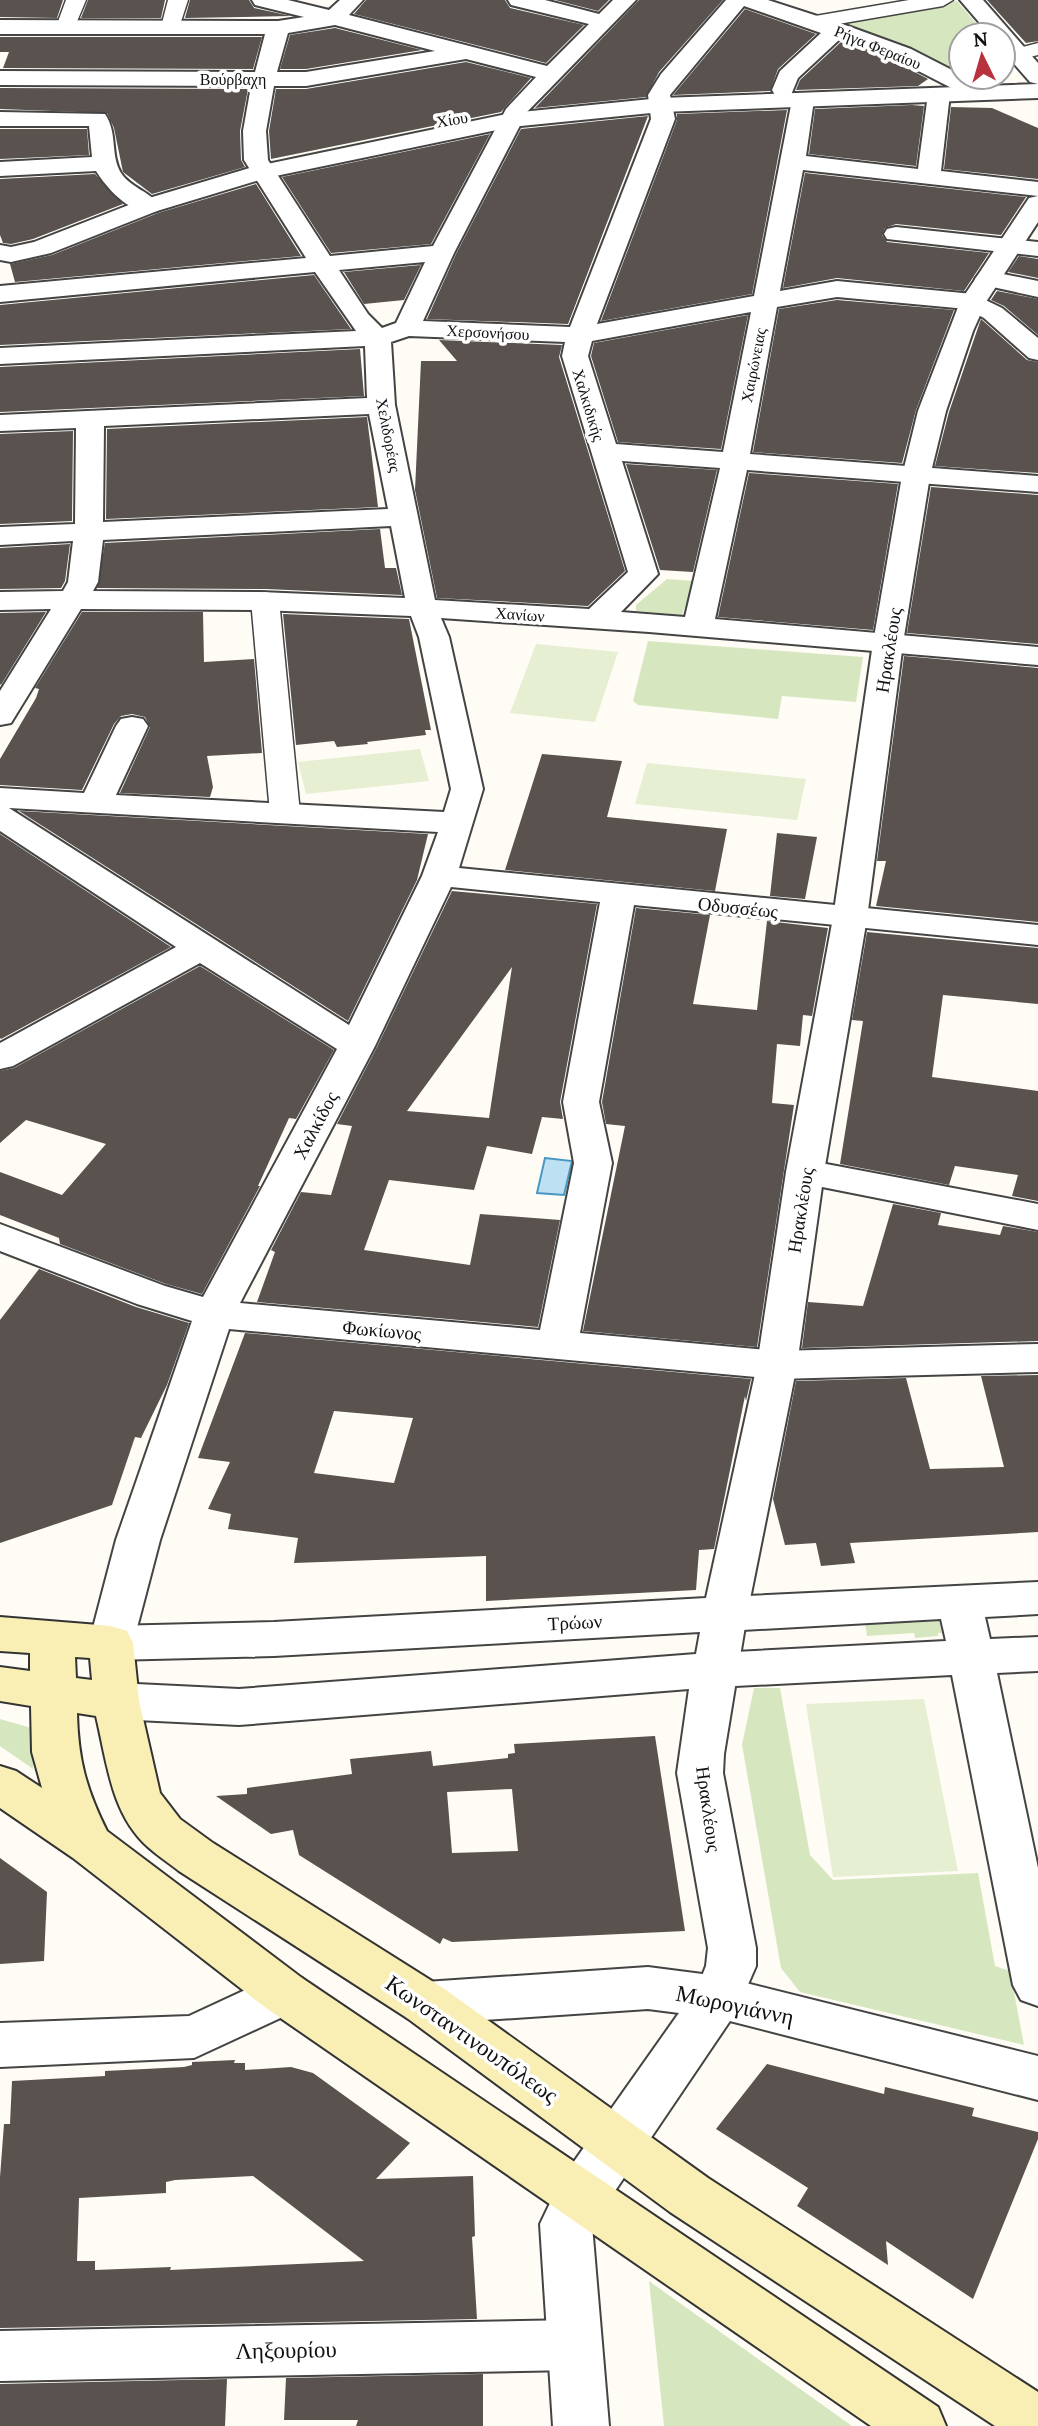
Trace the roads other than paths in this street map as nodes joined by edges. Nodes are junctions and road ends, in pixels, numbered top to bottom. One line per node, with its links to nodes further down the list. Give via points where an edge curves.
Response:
1 (76, 0): 16 (street)
2 (178, 0): 17 (street)
3 (263, 0): 11 (street)
4 (352, 0): 11 (street)
5 (519, 0): 12 (street)
6 (625, 0): 12 (street)
7 (738, 0): 33 (street, via 669,79)
8 (747, 0): 14 (street, Ρήγα Φεραίου)
9 (943, 0): 14 (street)
10 (971, 0): 13 (street)
11 (333, 19): 18 (street); 20 (street)
12 (603, 21): 24 (street)
13 (989, 21)
14 (815, 22): 19 (street, Ρήγα Φεραίου)
15 (0, 27): 16 (street)
16 (66, 27): 17 (street)
17 (171, 27): 18 (street)
18 (278, 28): 27 (street)
19 (838, 30): 30 (street, Ρήγα Φεραίου, via 903,54); 31 (street, via 788,76)
20 (383, 33): 21 (street); 23 (street)
21 (463, 52): 23 (street, Βούρβαχη); 24 (street)
22 (1028, 52): 25 (street)
23 (365, 69): 27 (street, Βούρβαχη, via 306,79)
24 (551, 74): 35 (street)
25 (1038, 76)
26 (0, 78): 27 (street, Βούρβαχη)
27 (265, 79): 39 (street, via 253,148)
28 (1038, 91): 32 (street)
29 (939, 94): 30 (street, Χίου); 31 (street, Χίου, via 849,89); 41 (street)
30 (981, 94): 32 (street, Ρήγα Φεραίου)
31 (793, 95): 33 (street, Χίου); 38 (street, Χαιρώνειας)
32 (1007, 98): 34 (street, Ρήγα Φεραίου, via 1026,112)
33 (660, 100): 35 (street, Χίου); 56 (street, Χαλκιδικής, via 663,119)
34 (1038, 111)
35 (514, 115): 39 (street, Χίου, via 417,125); 48 (street)
36 (0, 119): 37 (street, via 97,119 102,124)
37 (104, 163): 40 (street); 43 (street, via 113,179)
38 (794, 163): 41 (street); 54 (street, Χαιρώνειας)
39 (258, 166): 43 (street, Χίου); 50 (street)
40 (0, 169)
41 (929, 176): 42 (street)
42 (1038, 189)
43 (140, 202): 49 (street, Χίου, via 42,248)
44 (1038, 203): 46 (street, Ηρακλέους)
45 (896, 234): 46 (street)
46 (1008, 248): 47 (street); 52 (street, Ηρακλέους)
47 (1038, 250)
48 (442, 253): 50 (street); 55 (street)
49 (4, 256)
50 (321, 264): 53 (street); 57 (street, via 358,319)
51 (1038, 289): 52 (street, Χερσονήσου)
52 (981, 290): 54 (street, Χερσονήσου, via 847,289); 58 (street, via 993,313); 65 (street, Ηρακλέους, via 960,331 932,411)
53 (0, 294)
54 (765, 302): 56 (street, Χερσονήσου); 64 (street, Χαιρώνειας)
55 (407, 328): 56 (street, Χερσονήσου); 57 (street, Χερσονήσου)
56 (580, 335): 63 (street, Χαλκιδικής, via 575,356)
57 (378, 338): 59 (street, Χερσονήσου); 60 (street, Χελιδορέας)
58 (1038, 352)
59 (0, 356)
60 (381, 405): 61 (street); 67 (street, Χελιδορέας)
61 (90, 419): 62 (street); 68 (street)
62 (0, 423)
63 (603, 451): 64 (street); 74 (street, Χαλκιδικής, via 643,573)
64 (734, 461): 65 (street); 75 (street, Χαιρώνειας)
65 (916, 476): 66 (street); 76 (street, Ηρακλέους)
66 (1038, 484)
67 (405, 517): 68 (street); 73 (street, Χελιδορέας)
68 (89, 532): 69 (street); 70 (street, via 83,582)
69 (0, 536)
70 (74, 599): 71 (street, Χανίων); 72 (street, Χανίων); 78 (street)
71 (265, 600): 73 (street, Χανίων); 82 (street)
72 (0, 601)
73 (422, 607): 74 (street, Χανίων); 84 (street, Χαλκίδος, via 435,637 467,789)
74 (595, 620): 75 (street, Χανίων)
75 (697, 629): 76 (street, Χανίων)
76 (888, 643): 77 (street, Χανίων); 87 (street, Ηρακλέους)
77 (1038, 656)
78 (0, 716)
79 (132, 726): 81 (street)
80 (0, 798): 81 (street)
81 (95, 804): 82 (street)
82 (285, 813): 84 (street)
83 (0, 816): 89 (street)
84 (458, 823): 85 (street, Χαλκίδος)
85 (439, 876): 86 (street, Οδυσσέως); 90 (street, Χαλκίδος)
86 (619, 894): 87 (street, Οδυσσέως); 96 (street, via 581,1102 593,1163)
87 (850, 918): 88 (street, Οδυσσέως); 92 (street, Ηρακλέους)
88 (1038, 935)
89 (201, 948): 90 (street); 91 (street)
90 (357, 1046): 95 (street, Χαλκίδος)
91 (0, 1058)
92 (805, 1172): 93 (street); 98 (street, Ηρακλέους)
93 (1038, 1217)
94 (0, 1237): 95 (street, Φωκίωνος)
95 (214, 1314): 96 (street, Φωκίωνος); 104 (street, Χαλκίδος, via 138,1540)
96 (557, 1346): 98 (street, Φωκίωνος)
97 (1038, 1358): 98 (street, Φωκίωνος)
98 (777, 1364): 101 (street, Ηρακλέους)
99 (1038, 1598): 100 (street, Τρώων)
100 (960, 1602): 101 (street, Τρώων); 106 (street)
101 (725, 1614): 104 (street, Τρώων, via 274,1639); 107 (street, Ηρακλέους)
102 (0, 1634): 103 (main road)
103 (52, 1640): 104 (main road); 109 (main road)
104 (111, 1643): 110 (main road, Κωνσταντινουπόλεως)
105 (1038, 1654): 106 (street)
106 (970, 1658): 107 (street); 113 (street)
107 (716, 1670): 110 (street, via 239,1707); 115 (street, Ηρακλέους, via 700,1773 732,1948 731,1966)
108 (0, 1684): 109 (main road)
109 (52, 1693): 110 (main road); 112 (main road, via 55,1752 69,1802)
110 (116, 1701): 116 (main road, Κωνσταντινουπόλεως, via 138,1799 163,1832)
111 (0, 1784): 112 (main road)
112 (90, 1843): 114 (main road)
113 (1038, 1985)
114 (284, 1993): 117 (street, via 194,2037); 120 (main road)
115 (718, 1997): 116 (street, Μωρογιάννη, via 648,1988); 118 (street, Μωρογιάννη); 119 (street, Ηρακλέους)
116 (425, 2003): 119 (main road, Κωνσταντινουπόλεως)
117 (0, 2045)
118 (1038, 2078)
119 (618, 2143): 120 (street, Ηρακλέους); 123 (main road, Κωνσταντινουπόλεως, via 689,2195)
120 (580, 2197): 121 (street, Ηρακλέους, via 566,2224); 125 (main road)
121 (573, 2345): 122 (street, Ληξουρίου); 124 (street, Ηρακλέους)
122 (0, 2356)
123 (1038, 2423)
124 (581, 2426)
125 (918, 2426)

